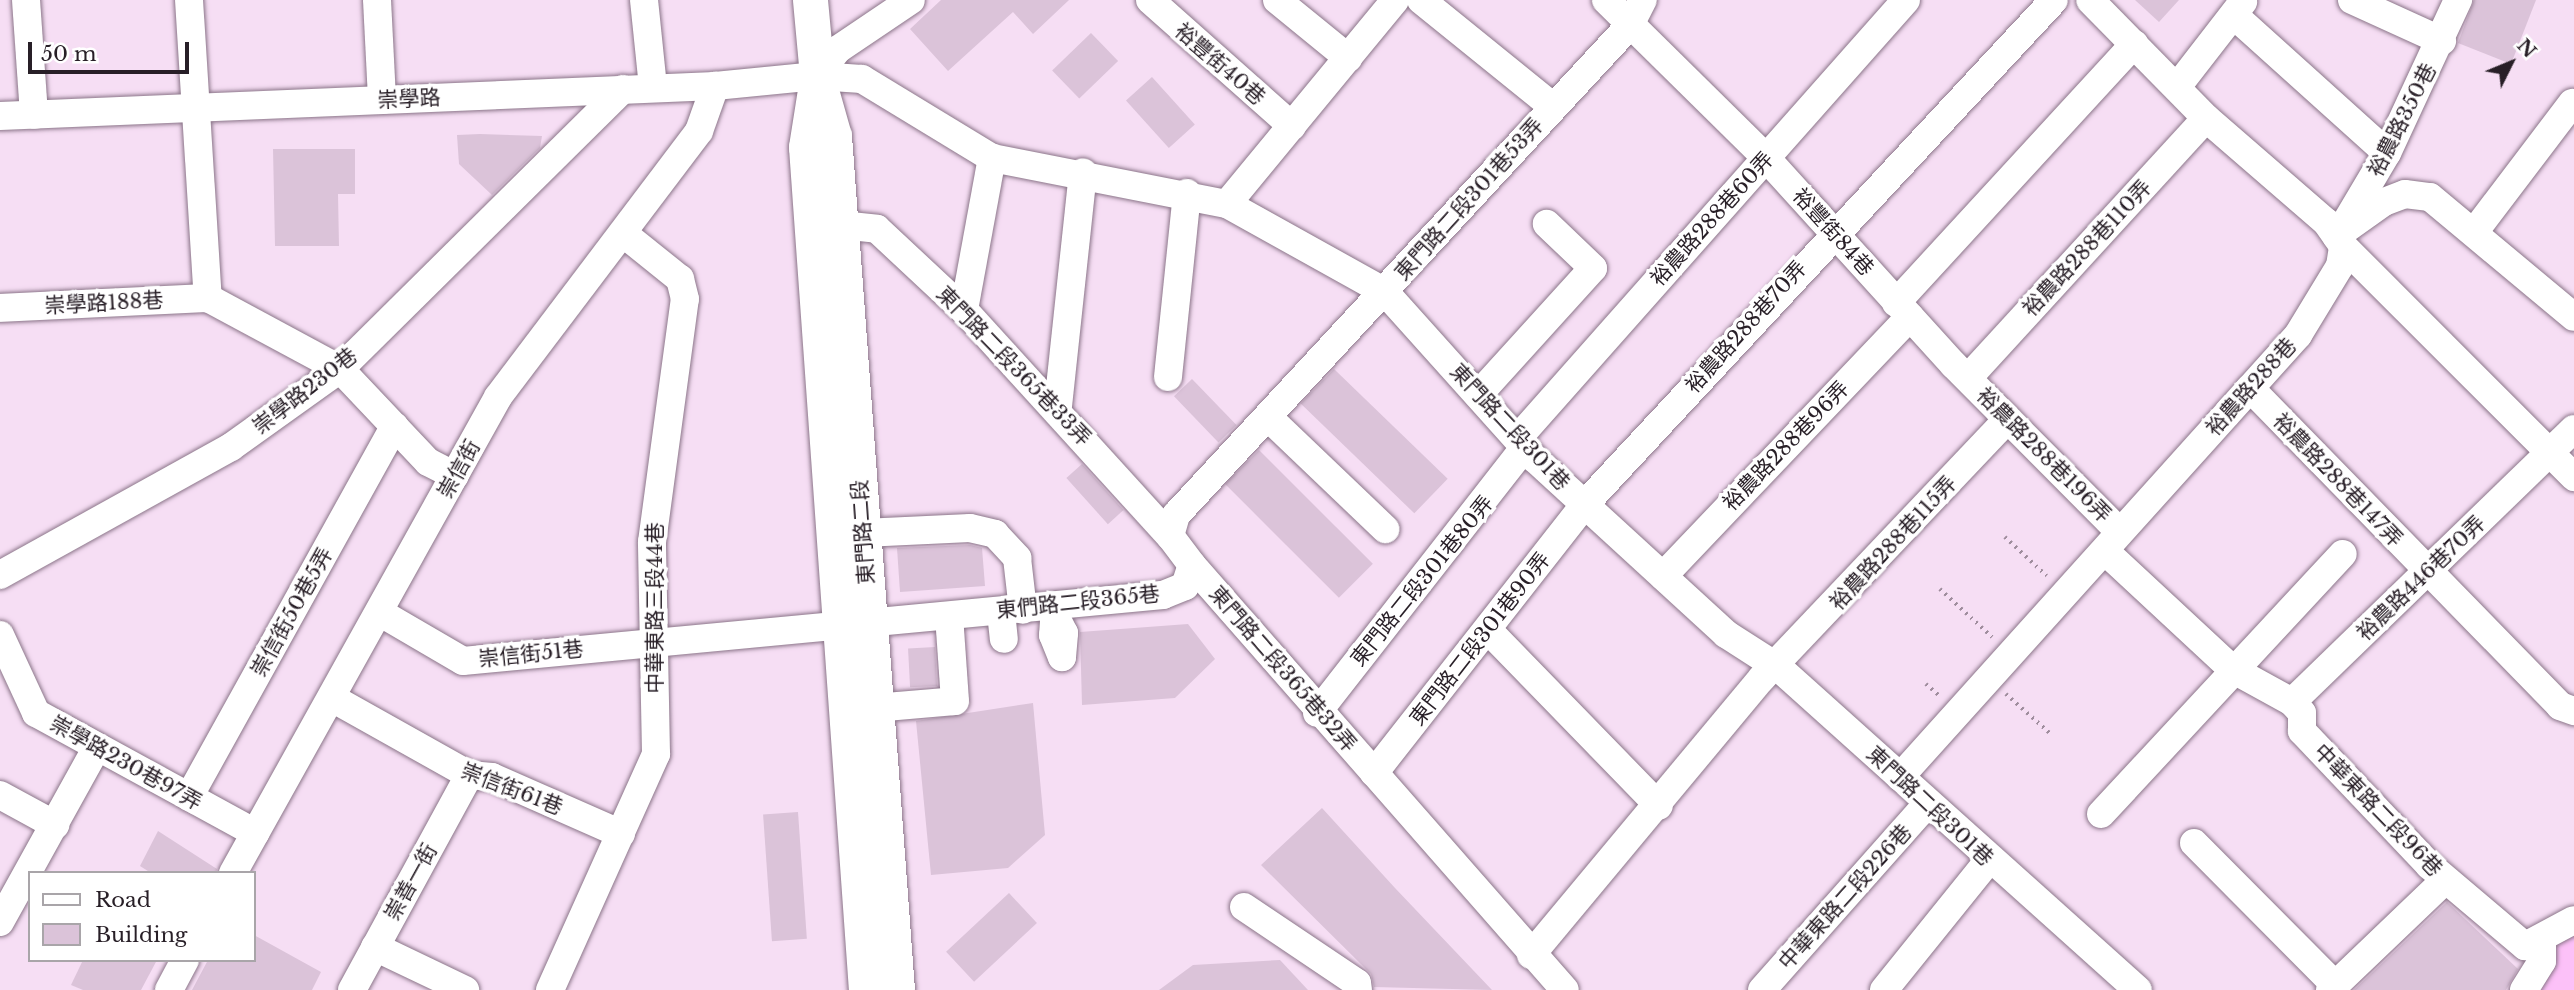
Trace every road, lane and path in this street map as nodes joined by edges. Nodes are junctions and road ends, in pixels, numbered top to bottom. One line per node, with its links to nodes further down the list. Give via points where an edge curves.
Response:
1 (26, 0): 32 (street)
2 (189, 0): 31 (street)
3 (377, 0): 28 (street)
4 (643, 0): 26 (street)
5 (810, 0): 23 (main road, 東門路二段)
6 (912, 0): 23 (street, via 837,50)
7 (1150, 0): 35 (street, 裕豐街40巷)
8 (1277, 0): 22 (street)
9 (1395, 0): 22 (street)
10 (1421, 0): 30 (street, 東門路二段301巷53弄)
11 (1606, 0): 19 (street, 裕豐街84巷)
12 (1643, 0): 19 (street, 東門路二段301巷53弄)
13 (1906, 0): 38 (street, 裕農路288巷60弄)
14 (2054, 0): 46 (street, 裕農路288巷70弄)
15 (2091, 0): 21 (street)
16 (2352, 0): 20 (street)
17 (2458, 0): 20 (street, 裕農路350巷)
18 (2240, 8): 25 (street); 36 (street)
19 (1630, 25): 30 (street, 東門路二段301巷53弄); 38 (street, 裕豐街84巷)
20 (2442, 41): 36 (street, 裕農路350巷)
21 (2134, 44): 25 (street); 52 (street, 裕農路288巷96弄)
22 (1348, 58): 35 (street)
23 (817, 76): 24 (street, 崇學路); 37 (street, 東門路二段301巷, via 862,79); 43 (main road, 東門路二段, via 834,136); 84 (main road, 東門路二段, via 806,147)
24 (715, 86): 26 (street, 崇學路); 45 (street, 崇信街, via 699,131)
25 (2177, 87): 34 (street)
26 (653, 88): 27 (street, 崇學路)
27 (624, 89): 28 (street, 崇學路); 54 (street, 崇學路230巷)
28 (382, 100): 31 (street, 崇學路)
29 (2572, 103): 44 (street)
30 (1553, 107): 48 (street, 東門路二段301巷53弄)
31 (194, 109): 32 (street, 崇學路); 49 (street)
32 (34, 115): 33 (street, 崇學路)
33 (0, 116)
34 (2207, 118): 47 (street); 56 (street, 裕農路288巷110弄)
35 (1292, 126): 41 (street)
36 (2386, 153): 47 (street, 裕農路350巷)
37 (992, 158): 39 (street, 東門路二段301巷); 51 (street)
38 (1767, 159): 46 (street, 裕豐街84巷); 64 (street, 裕農路288巷60弄)
39 (1083, 172): 40 (street, 東門路二段301巷); 59 (street)
40 (1187, 193): 41 (street, 東門路二段301巷); 55 (street)
41 (1227, 204): 48 (street, 東門路二段301巷)
42 (1547, 224): 58 (street, via 1593,268)
43 (841, 225): 51 (street, 東門路二段365巷33弄, via 877,229); 70 (main road, 東門路二段)
44 (2475, 232): 47 (street, via 2430,197 2405,194); 53 (street)
45 (624, 234): 66 (street, 崇信街, via 498,397); 88 (street, 中華東路三段44巷, via 680,279 685,299 652,542)
46 (1835, 235): 52 (street, 裕豐街84巷); 68 (street, 裕農路288巷70弄)
47 (2340, 241): 57 (street, 裕農路288巷, via 2340,266 2298,335); 65 (street)
48 (1385, 292): 58 (street, 東門路二段301巷); 60 (street)
49 (208, 298): 50 (street, 崇學路188巷); 54 (street)
50 (0, 308)
51 (964, 310): 59 (street, 東門路二段365巷33弄)
52 (1903, 310): 56 (street, 裕豐街84巷); 78 (street, 裕農路288巷96弄)
53 (2574, 317)
54 (340, 369): 62 (street); 77 (street, 崇學路230巷, via 220,454)
55 (1168, 377)
56 (1968, 378): 61 (street, 裕農路288巷196弄)
57 (2250, 388): 73 (street, 裕農路288巷); 76 (street, 裕農路288巷147弄)
58 (1478, 394): 64 (street, 東門路二段301巷)
59 (1058, 406): 71 (street, 東門路二段365巷33弄)
60 (1269, 418): 69 (street); 71 (street, via 1176,515)
61 (2008, 419): 73 (street, 裕農路288巷196弄); 90 (street, 裕農路288巷115弄)
62 (395, 426): 66 (street, via 428,462); 104 (street, 崇信街50巷5弄)
63 (2574, 429): 65 (street, 裕農路446巷70弄)
64 (1522, 442): 68 (street, 東門路二段301巷); 97 (street, 東門路二段301巷80弄)
65 (2550, 453): 67 (street); 76 (street, 裕農路446巷70弄)
66 (455, 476): 82 (street, 崇信街)
67 (2574, 477)
68 (1585, 504): 78 (street, 東門路二段301巷); 85 (street, 東門路二段301巷90弄)
69 (1385, 529)
70 (863, 533): 81 (street, via 970,528 995,534 1017,558); 84 (main road, 東門路二段)
71 (1170, 536): 75 (street)
72 (2005, 537): 80 (path)
73 (2113, 542): 80 (street, 裕農路288巷); 91 (street)
74 (2343, 554): 91 (street)
75 (1192, 565): 81 (street, 東們路二段365巷, via 1185,586 1163,596 1056,613); 97 (street, 東門路二段365巷32弄)
76 (2427, 572): 94 (street, 裕農路446巷70弄); 96 (street, 裕農路288巷147弄, via 2560,706)
77 (1, 573)
78 (1663, 576): 90 (street, 東門路二段301巷, via 1726,634)
79 (1940, 589): 89 (path)
80 (2066, 594): 89 (street, 裕農路288巷)
81 (1012, 611): 83 (street, 東們路二段365巷); 87 (street)
82 (379, 612): 88 (street, 崇信街51巷, via 463,661); 93 (street, 崇信街)
83 (949, 616): 84 (street, 東們路二段365巷); 95 (street, via 955,701)
84 (853, 625): 88 (street, 崇信街51巷); 95 (main road, 東門路二段); 129 (main road, 東門路二段)
85 (1488, 630): 100 (street, 東門路二段301巷90弄); 106 (street)
86 (0, 635): 99 (street, 崇學路230巷97弄, via 36,713)
87 (1004, 639)
88 (653, 640): 110 (street, 中華東路三段44巷, via 656,754)
89 (2011, 654): 92 (street, 裕農路288巷)
90 (1779, 668): 102 (street, 東門路二段301巷); 106 (street, 裕農路288巷115弄, via 1762,678)
91 (2232, 669): 94 (street); 107 (street)
92 (1989, 679): 98 (path); 102 (street, 裕農路288巷)
93 (332, 698): 101 (street, 崇信街61巷); 109 (street, 崇信街)
94 (2292, 702): 116 (street, 中華東路二段96巷, via 2302,713 2302,731)
95 (874, 708): 130 (main road, 東門路二段)
96 (2574, 711)
97 (1317, 713): 100 (street, 東門路二段365巷32弄)
98 (2052, 735)
99 (97, 747): 104 (street, 崇學路230巷97弄); 108 (street)
100 (1374, 773): 122 (street, 東門路二段365巷32弄)
101 (469, 775): 110 (street, 崇信街61巷, via 492,777); 121 (street, 崇善一街)
102 (1900, 777): 105 (street, 東門路二段301巷)
103 (0, 795): 108 (street)
104 (188, 797): 109 (street, 崇學路230巷97弄)
105 (1928, 803): 112 (street, 東門路二段301巷); 133 (street, 中華東路二段226巷)
106 (1659, 806): 122 (street, 裕農路288巷115弄)
107 (2101, 814)
108 (55, 825): 113 (street)
109 (255, 833): 114 (street, 崇信街)
110 (621, 834): 128 (street, 中華東路三段44巷)
111 (2194, 843): 124 (street)
112 (1989, 860): 134 (street); 135 (street, 東門路二段301巷)
113 (29, 871)
114 (234, 871)
115 (28, 873): 119 (street)
116 (2445, 880): 120 (street, 中華東路二段96巷, via 2525,947); 124 (street)
117 (2574, 899): 120 (street)
118 (1244, 907): 131 (street, via 1357,983)
119 (0, 922)
120 (2559, 929): 136 (street)
121 (375, 947): 126 (street, 崇善一街); 127 (street)
122 (1531, 955): 132 (street, 東門路二段365巷32弄)
123 (184, 962): 125 (street)
124 (2332, 988)
125 (169, 990)
126 (352, 990)
127 (465, 990)
128 (550, 990)
129 (866, 990)
130 (897, 990)
131 (1359, 990)
132 (1565, 990)
133 (1762, 990)
134 (1884, 990)
135 (2138, 990)
136 (2524, 990)

